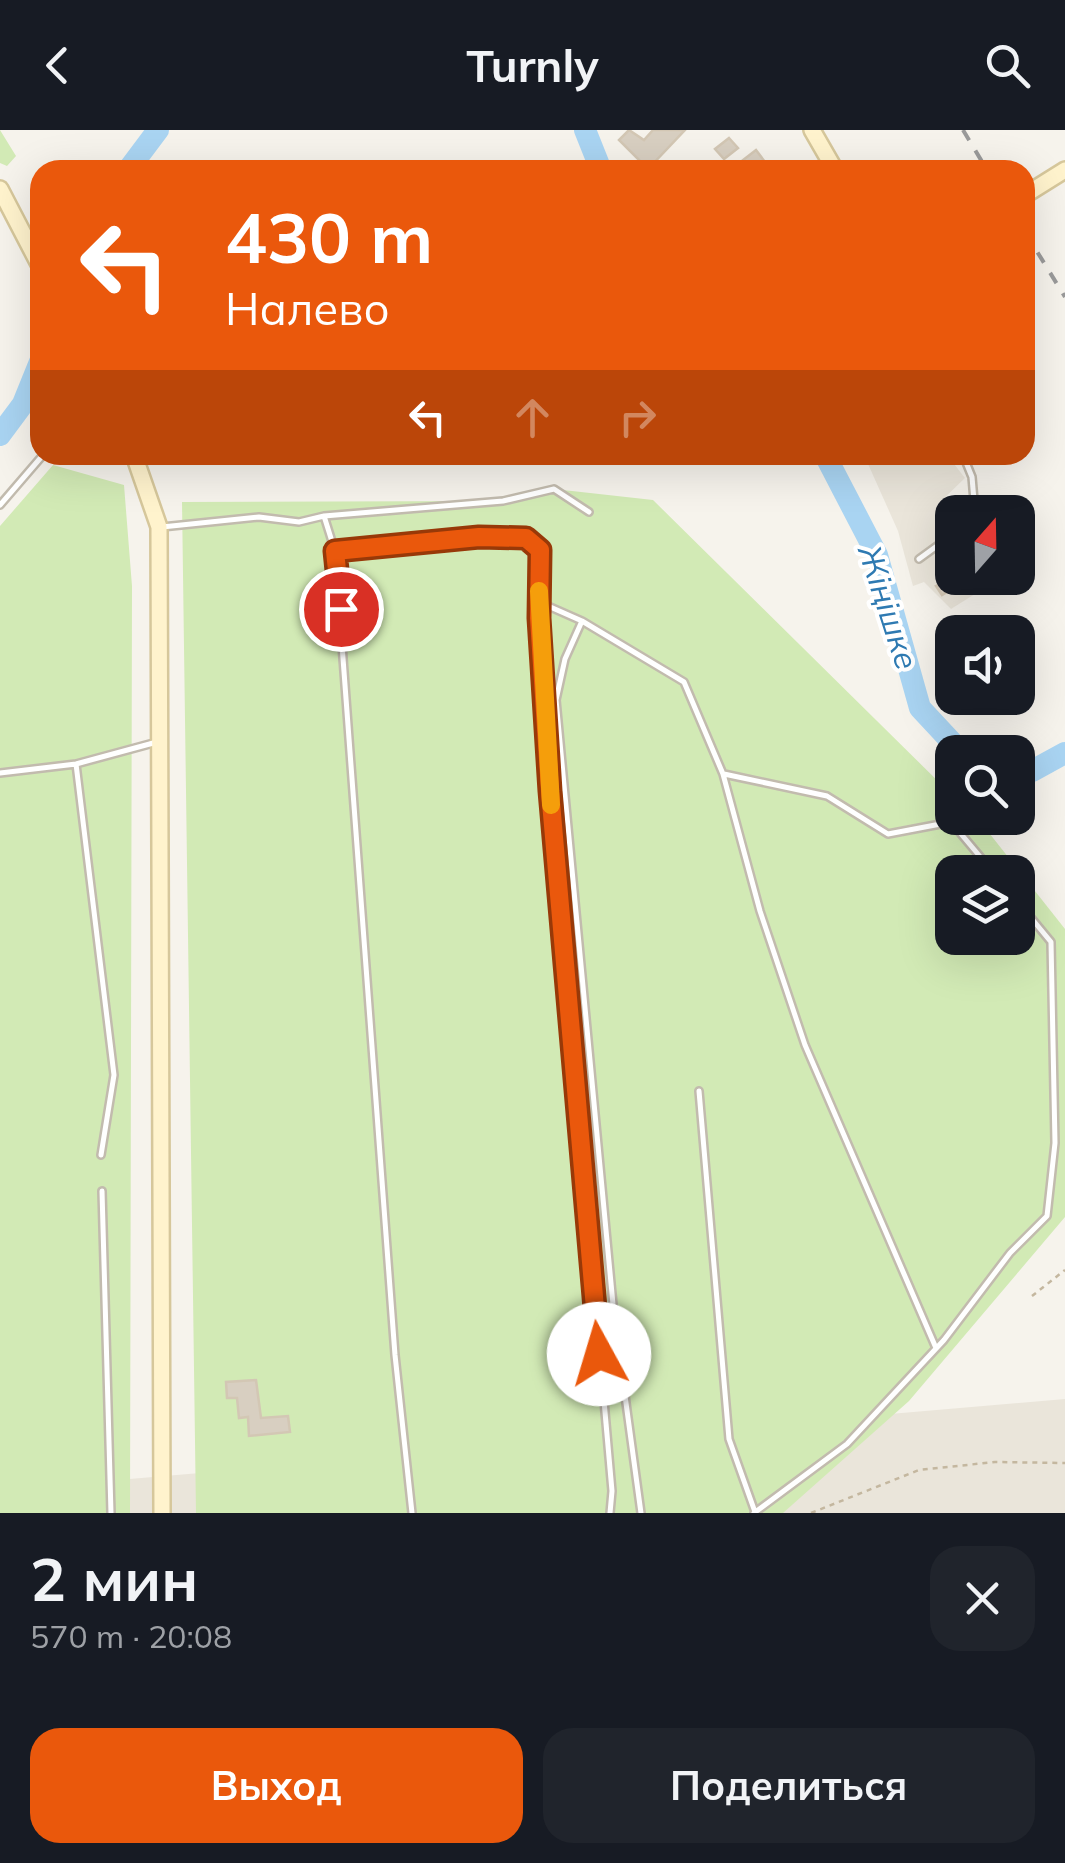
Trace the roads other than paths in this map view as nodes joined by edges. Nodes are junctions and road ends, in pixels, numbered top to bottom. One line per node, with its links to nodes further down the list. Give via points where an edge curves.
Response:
1 (812, 130): 2 (street)
2 (829, 160)
3 (1065, 170): 5 (street)
4 (0, 189): 6 (street)
5 (1035, 190)
6 (30, 247)
7 (34, 465): 11 (lane)
8 (137, 465): 14 (street)
9 (967, 465): 10 (lane)
10 (974, 495)
11 (0, 505)
12 (589, 512): 13 (lane, via 554,488 503,500)
13 (324, 516): 14 (lane); 16 (lane)
14 (159, 527): 20 (street)
15 (935, 547): 17 (lane)
16 (335, 551): 18 (lane, via 526,538 540,550); 32 (lane)
17 (919, 559)
18 (539, 602): 19 (lane); 33 (lane)
19 (582, 621): 23 (lane, via 684,682); 34 (lane, via 556,700 614,1315)
20 (160, 740): 21 (lane); 31 (street)
21 (76, 764): 22 (lane); 27 (lane, via 114,1075)
22 (0, 773)
23 (723, 774): 24 (lane, via 827,796 888,834 951,822); 29 (lane, via 804,1045)
24 (979, 855)
25 (1035, 923): 29 (lane, via 1050,942 1055,1143 1048,1216 1010,1253)
26 (699, 1091): 35 (lane, via 729,1439)
27 (101, 1155)
28 (102, 1191): 30 (lane)
29 (936, 1348): 35 (lane, via 847,1444)
30 (111, 1513)
31 (162, 1513)
32 (412, 1513)
33 (610, 1513)
34 (641, 1513)
35 (754, 1513)

